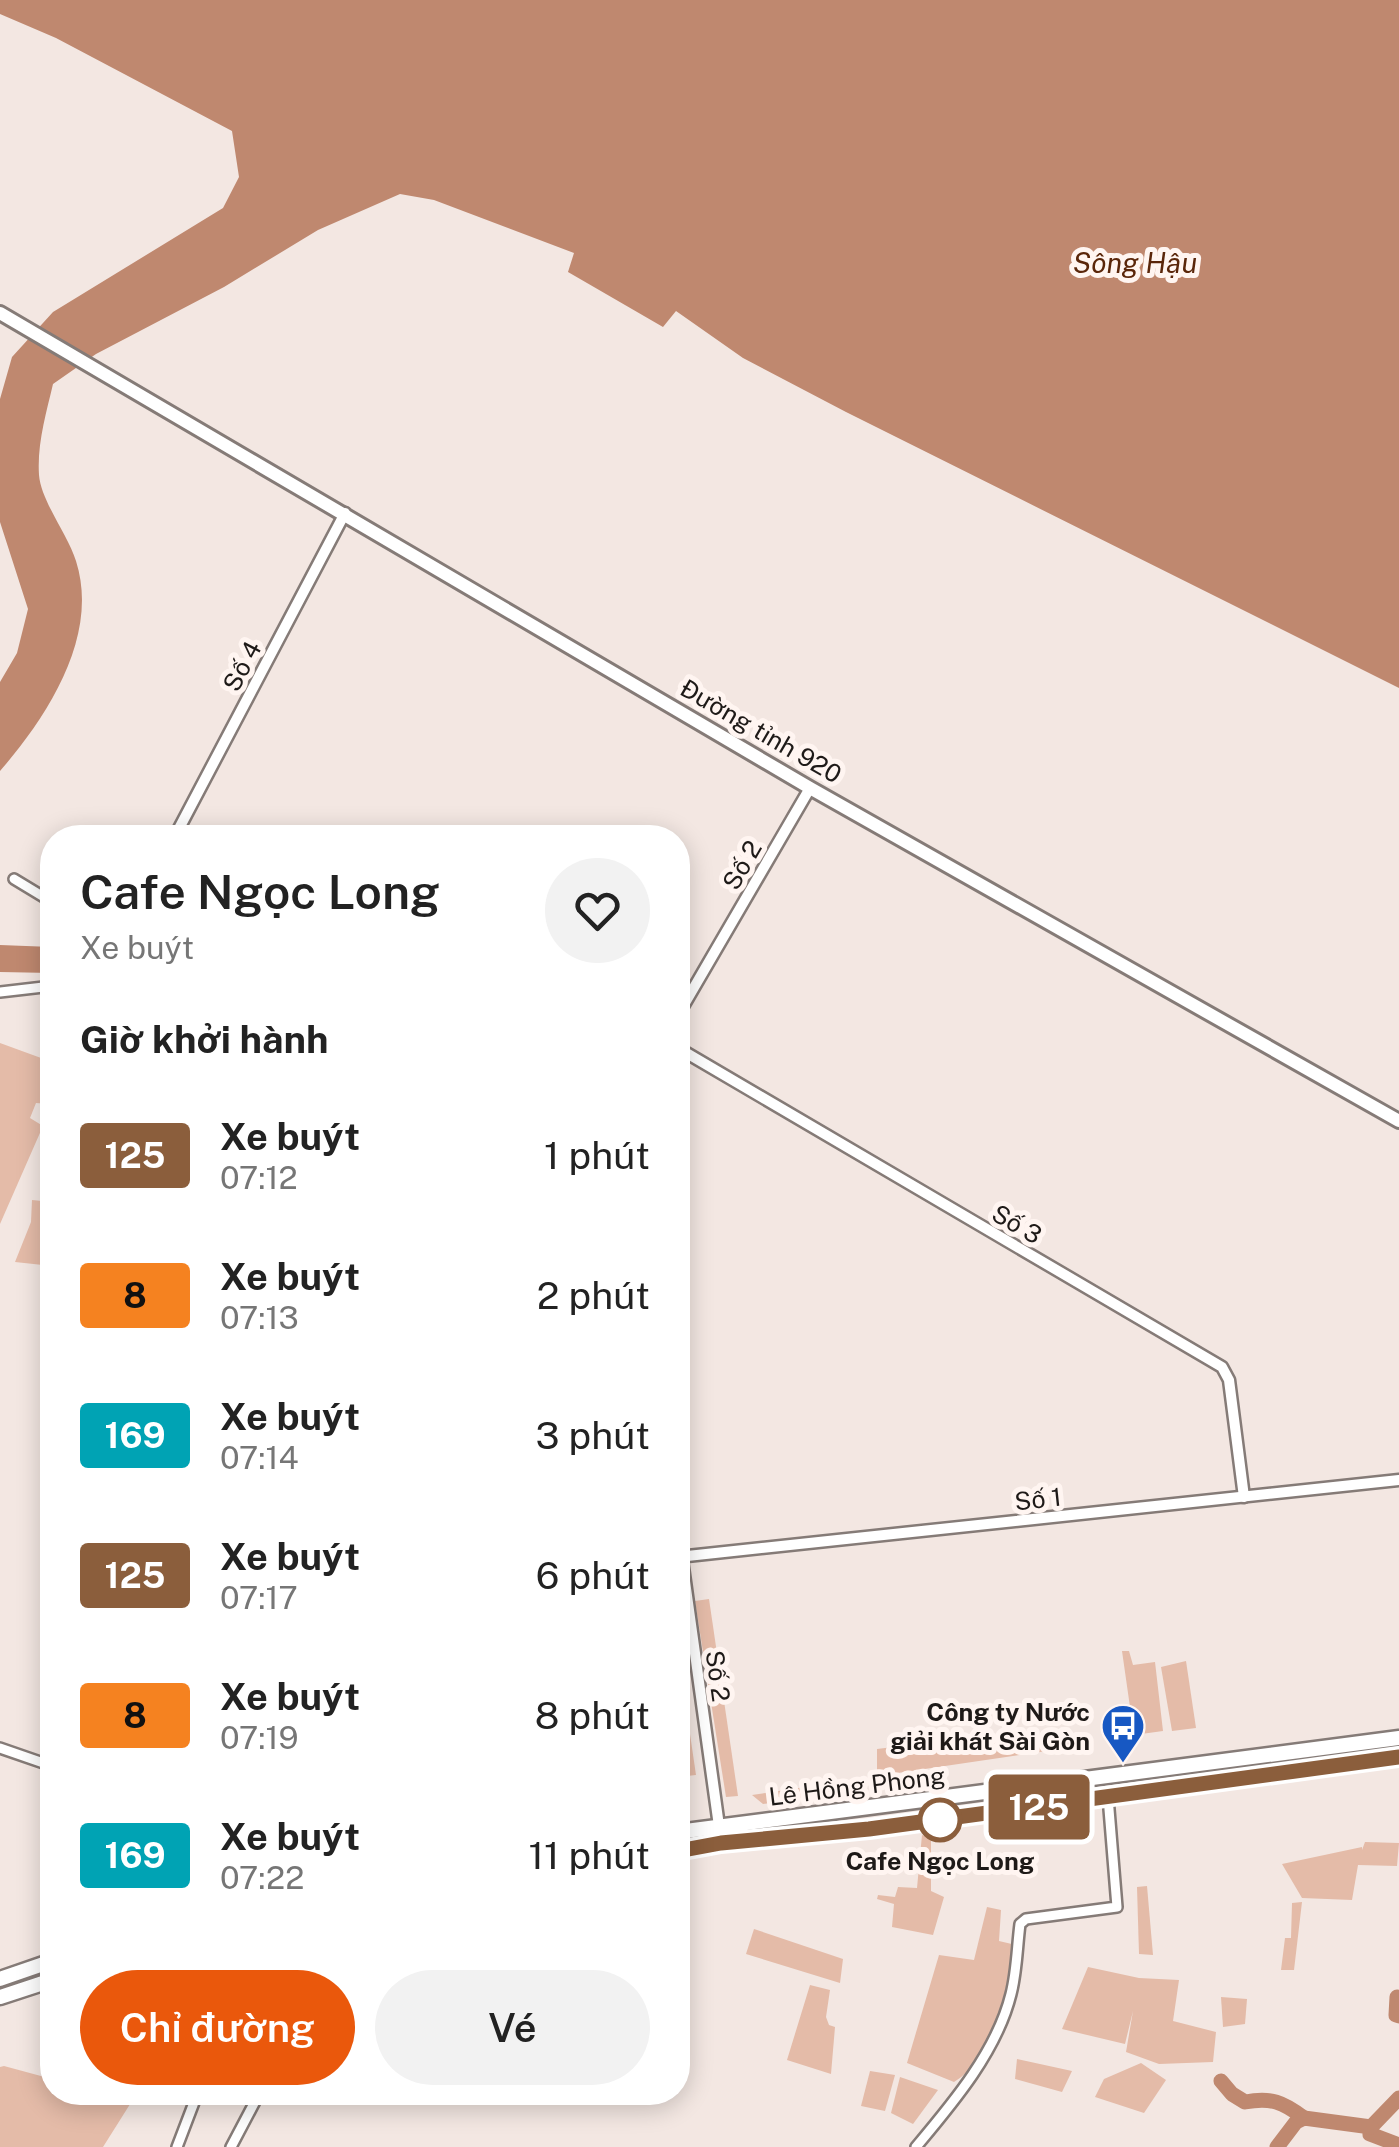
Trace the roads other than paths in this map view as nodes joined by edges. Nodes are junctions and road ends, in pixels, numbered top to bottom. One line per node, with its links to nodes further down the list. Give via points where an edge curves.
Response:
1 (0, 312): 2 (main road, Đường tỉnh 920)
2 (345, 513): 3 (main road, Đường tỉnh 920); 4 (street, Số 4)
3 (810, 788): 9 (street, Số 2); 11 (main road, Đường tỉnh 920)
4 (181, 825)
5 (14, 879): 6 (street)
6 (40, 895)
7 (40, 987): 8 (street)
8 (0, 992)
9 (690, 993)
10 (690, 1055): 13 (street, Số 3, via 1222,1367)
11 (1399, 1121)
12 (1399, 1480): 13 (street, Số 1)
13 (1244, 1497): 14 (street, Số 1)
14 (690, 1556)
15 (690, 1626): 21 (street, Số 2)
16 (1399, 1738): 21 (highway, Lê Hồng Phong)
17 (0, 1748): 19 (street)
18 (1399, 1757): 20 (highway, Lê Hồng Phong)
19 (40, 1762)
20 (1108, 1797): 23 (highway, Lê Hồng Phong); 33 (street, via 1118,1907 1020,1924 1011,1996 994,2038)
21 (719, 1826): 22 (highway, Lê Hồng Phong); 23 (highway)
22 (690, 1830)
23 (721, 1843): 24 (highway, Lê Hồng Phong)
24 (690, 1849)
25 (40, 1964): 26 (highway)
26 (0, 1979)
27 (40, 1986): 28 (highway)
28 (0, 1997)
29 (193, 2105): 31 (street)
30 (253, 2105): 32 (street)
31 (177, 2147)
32 (231, 2147)
33 (916, 2147)

